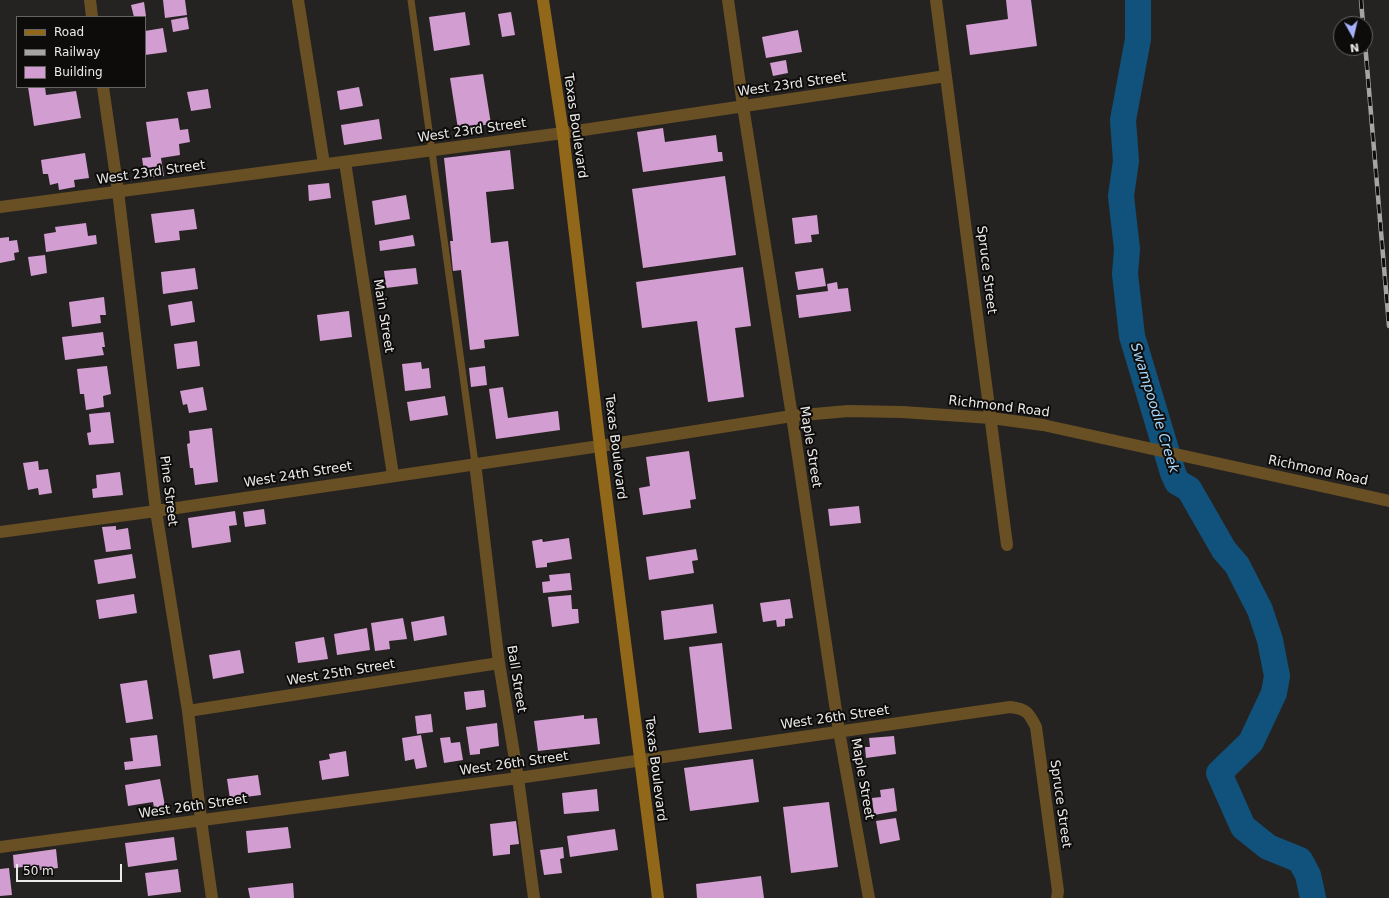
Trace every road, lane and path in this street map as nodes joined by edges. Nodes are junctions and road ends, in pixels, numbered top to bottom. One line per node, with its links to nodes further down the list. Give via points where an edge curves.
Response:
1 (90, 0): 7 (street)
2 (298, 0): 14 (street)
3 (411, 0): 12 (lane)
4 (543, 0): 11 (main road, Texas Boulevard)
5 (728, 0): 10 (street, Maple Street)
6 (936, 0): 8 (street, Spruce Street)
7 (92, 16)
8 (946, 76): 10 (street, West 23rd Street); 18 (street, Spruce Street)
9 (103, 88): 15 (street, Pine Street)
10 (743, 106): 11 (street, West 23rd Street); 17 (street, Maple Street)
11 (563, 133): 12 (street, West 23rd Street); 19 (main road, Texas Boulevard)
12 (431, 150): 13 (street, West 23rd Street); 20 (lane)
13 (345, 162): 14 (street, West 23rd Street); 21 (street, Main Street)
14 (324, 164): 15 (street, West 23rd Street)
15 (118, 191): 16 (street, West 23rd Street); 23 (street, Pine Street)
16 (0, 207)
17 (792, 416): 18 (street, Richmond Road, via 848,411); 19 (street, Richmond Road); 29 (street, Maple Street)
18 (991, 418): 22 (street, Richmond Road, via 1044,425); 25 (street, Spruce Street)
19 (600, 446): 20 (street, West 24th Street); 30 (main road, Texas Boulevard)
20 (475, 463): 21 (street, West 24th Street); 26 (street, Ball Street)
21 (393, 475): 23 (street, West 24th Street)
22 (1389, 501)
23 (156, 511): 24 (street, West 24th Street); 27 (street, Pine Street)
24 (0, 532)
25 (1007, 545)
26 (499, 663): 27 (street, West 25th Street); 31 (street, Ball Street)
27 (188, 711): 32 (street, Pine Street)
28 (1030, 714): 29 (street, West 26th Street, via 1021,708 1010,707); 38 (street, Spruce Street, via 1036,727)
29 (839, 731): 30 (street, West 26th Street); 37 (street, Maple Street)
30 (640, 761): 31 (street, West 26th Street); 36 (main road, Texas Boulevard)
31 (518, 778): 32 (street, West 26th Street); 35 (street, Ball Street)
32 (201, 820): 33 (street, West 26th Street); 34 (street, Pine Street)
33 (0, 847)
34 (212, 898)
35 (534, 898)
36 (658, 898)
37 (870, 898)
38 (1057, 898)

